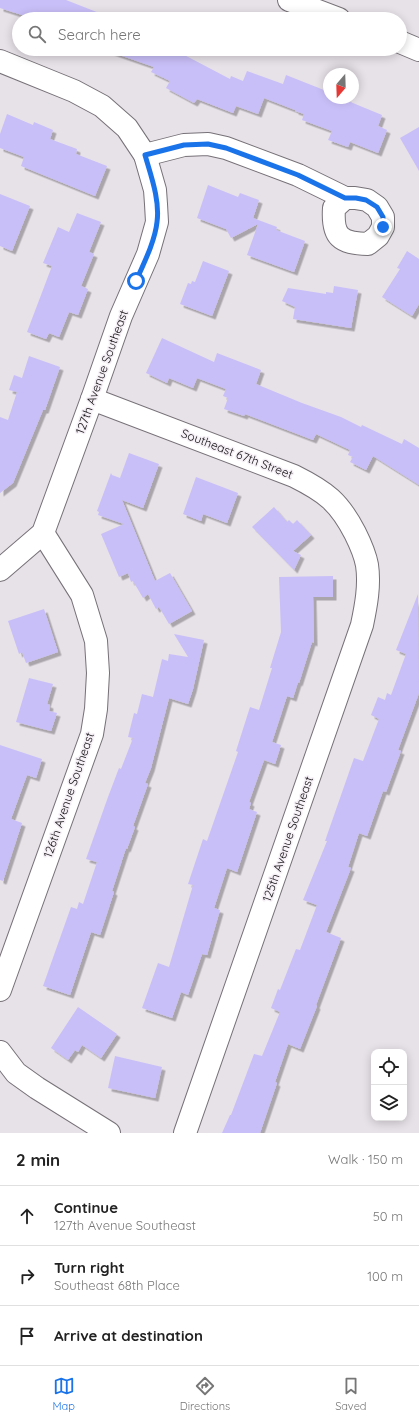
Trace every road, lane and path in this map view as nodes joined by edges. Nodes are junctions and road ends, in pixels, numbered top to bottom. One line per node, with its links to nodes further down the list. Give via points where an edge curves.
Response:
1 (290, 0): 2 (street)
2 (321, 12)
3 (407, 45): 4 (street)
4 (419, 50)
5 (0, 62): 6 (street, 127th Avenue Southeast, via 74,91 102,106 127,128)
6 (145, 155): 7 (street, via 184,145 208,144 226,148 298,175); 8 (street, 127th Avenue Southeast, via 155,190 157,222 148,254 121,316)
7 (345, 198)
8 (92, 399): 9 (street, 127th Avenue Southeast); 10 (street, Southeast 67th Street, via 294,476 314,486 334,501 346,515)
9 (43, 533): 11 (street, 127th Avenue Southeast); 12 (street, 126th Avenue Southeast, via 82,596 96,641 96,709 92,734)
10 (359, 541): 15 (street, 125th Avenue Southeast, via 367,564 368,587 362,625)
11 (0, 570)
12 (0, 990)
13 (0, 1052): 14 (street, via 16,1072 32,1084)
14 (109, 1133)
15 (185, 1133)

